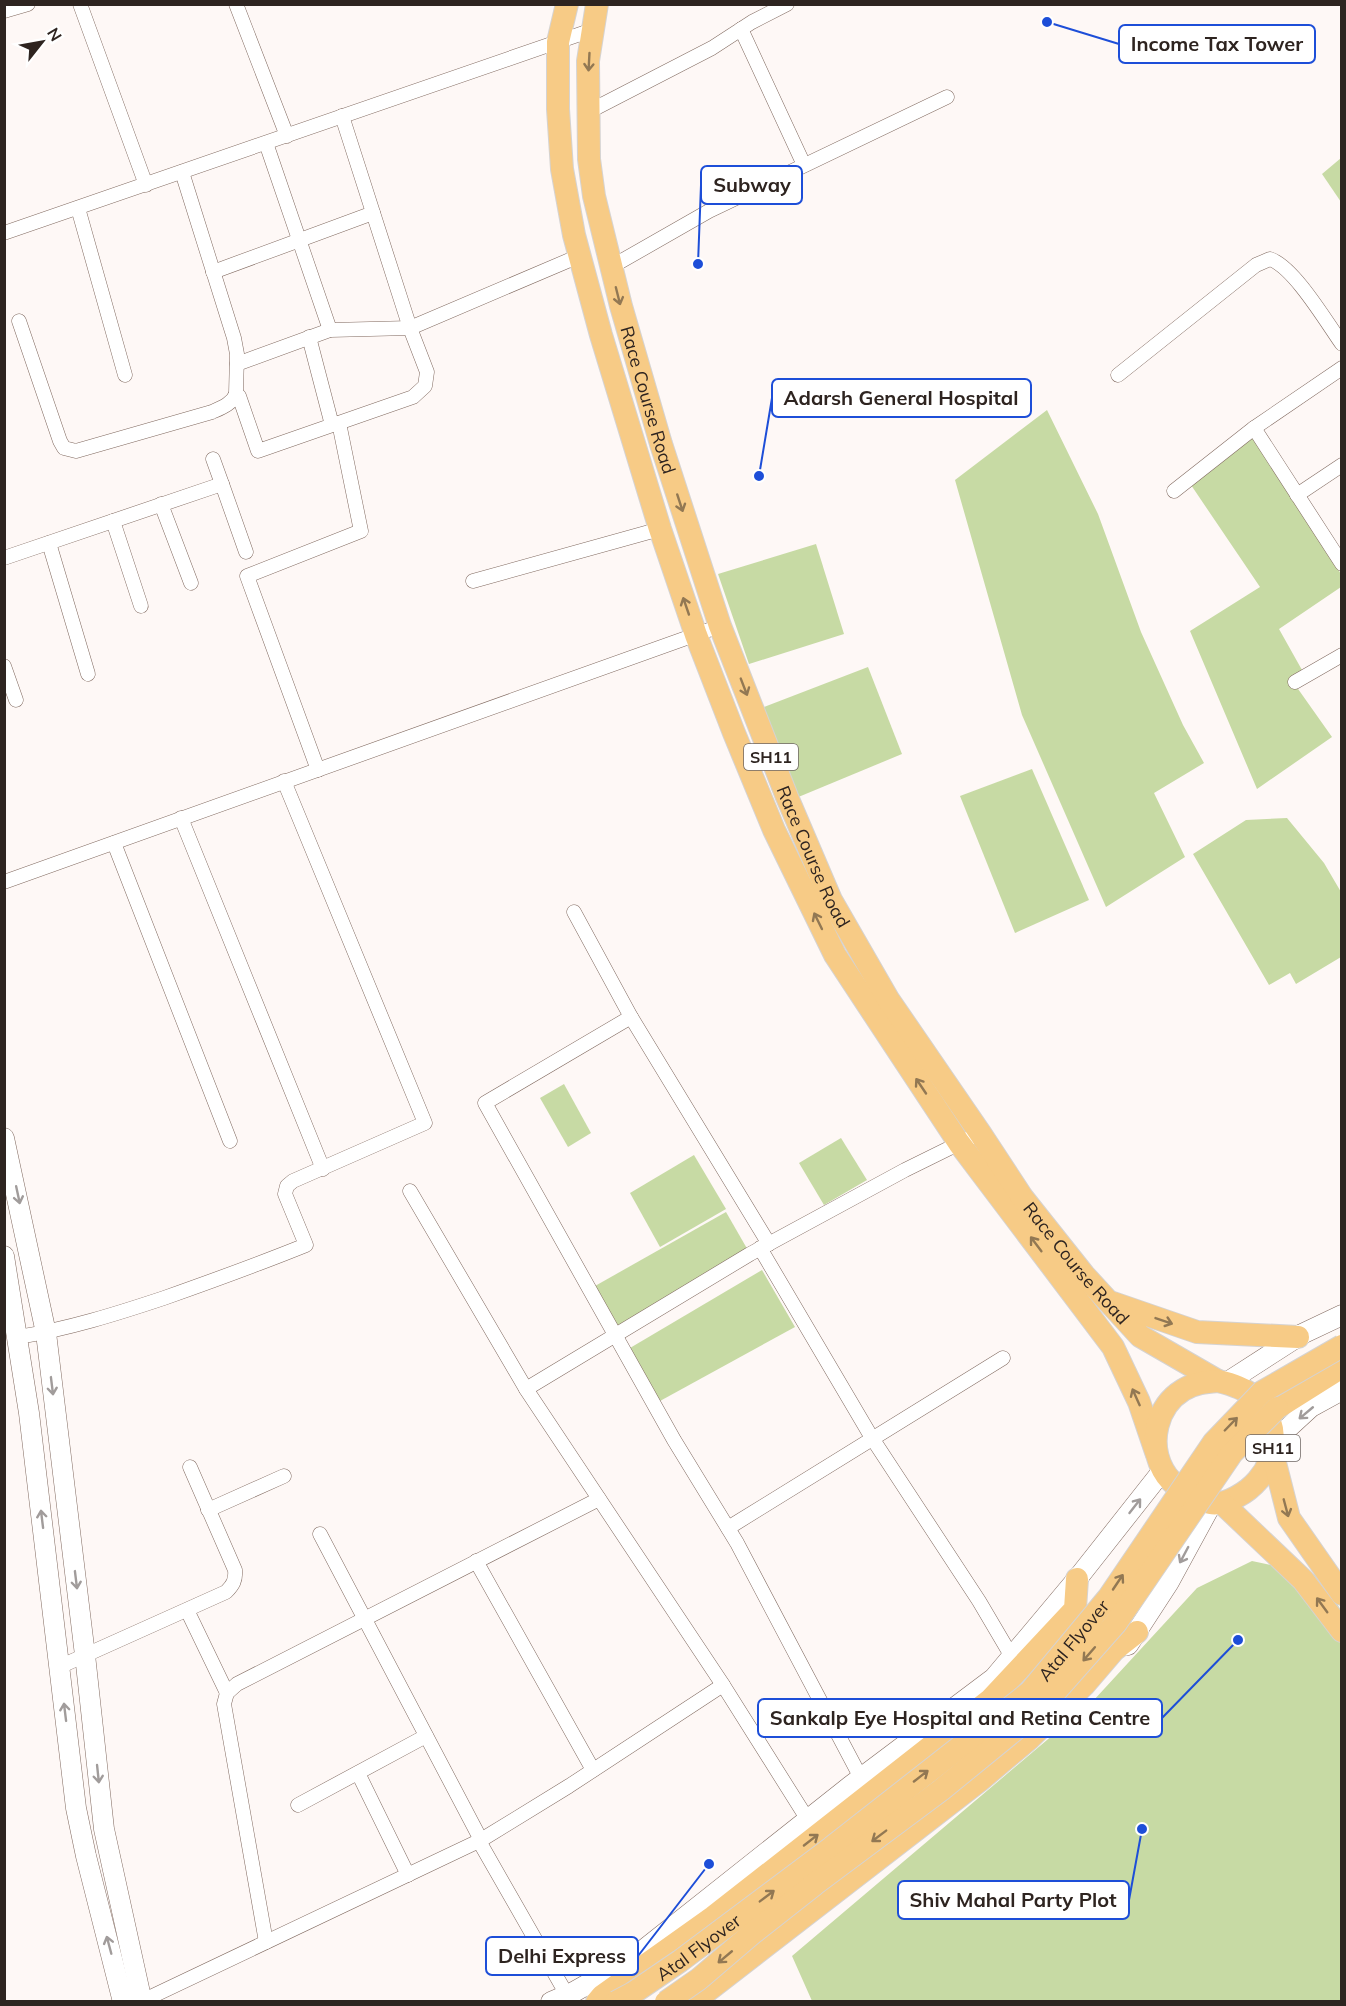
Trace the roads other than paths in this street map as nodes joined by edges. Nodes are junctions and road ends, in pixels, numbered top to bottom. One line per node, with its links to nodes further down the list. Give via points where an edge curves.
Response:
1 (28, 4): 7 (street)
2 (80, 4): 18 (street)
3 (236, 4): 14 (street)
4 (567, 4): 10 (main road, Race Course Road / SH11)
5 (597, 4): 9 (main road, Race Course Road / SH11)
6 (787, 4): 8 (street)
7 (4, 11)
8 (741, 29): 12 (street); 16 (street)
9 (592, 30): 10 (street); 12 (main road, Race Course Road / SH11, one-way to 12)
10 (558, 42): 13 (street); 23 (main road, Race Course Road / SH11, via 562,169)
11 (947, 97): 16 (street)
12 (588, 112): 24 (main road, Race Course Road / SH11, via 594,196)
13 (342, 116): 14 (street); 20 (street)
14 (287, 136): 15 (street)
15 (266, 143): 17 (street); 22 (street)
16 (804, 165): 24 (street, via 709,211)
17 (182, 172): 18 (street); 25 (street)
18 (146, 185): 19 (street)
19 (78, 208): 21 (street); 33 (street)
20 (373, 213): 22 (street); 27 (street)
21 (4, 233)
22 (298, 241): 25 (street); 28 (street)
23 (579, 256): 27 (street); 45 (main road, Race Course Road / SH11)
24 (611, 267): 53 (main road, Race Course Road / SH11, one-way to 53)
25 (213, 272): 31 (street, via 234,338)
26 (19, 321): 35 (street, via 64,448 76,452 189,420 224,407)
27 (410, 327): 28 (street); 36 (street, via 427,372 422,390 413,397)
28 (330, 330): 29 (street)
29 (309, 337): 31 (street); 36 (street)
30 (1341, 344): 34 (street, via 1308,295 1278,262 1270,259 1256,265)
31 (237, 364): 35 (street)
32 (1341, 368): 37 (street)
33 (125, 375)
34 (1118, 375)
35 (236, 394): 36 (street, via 258,451)
36 (336, 424): 60 (street, via 361,531 247,576)
37 (1254, 428): 41 (street); 42 (street)
38 (213, 459): 40 (street)
39 (1341, 465): 42 (street)
40 (222, 484): 43 (street); 47 (street)
41 (1174, 491)
42 (1297, 495): 49 (street)
43 (161, 504): 44 (street); 51 (street)
44 (113, 521): 46 (street); 52 (street)
45 (660, 529): 50 (street); 54 (main road, Race Course Road / SH11, one-way to 45)
46 (49, 543): 48 (street); 57 (street)
47 (246, 552)
48 (4, 558)
49 (1341, 564)
50 (473, 581)
51 (191, 583)
52 (141, 606)
53 (720, 626): 54 (street); 67 (main road, Race Course Road / SH11, one-way to 67, via 831,900 888,999)
54 (696, 635): 60 (street); 70 (main road, Race Course Road / SH11, one-way to 54, via 836,955 774,830)
55 (1341, 655): 58 (street)
56 (4, 666): 59 (street)
57 (88, 674)
58 (1295, 682)
59 (16, 700)
60 (318, 770): 61 (street)
61 (284, 781): 62 (street); 71 (street, via 425,1124)
62 (181, 818): 63 (street); 71 (street)
63 (114, 843): 64 (street); 69 (street)
64 (4, 882)
65 (574, 912): 66 (street)
66 (631, 1017): 73 (street); 78 (street, via 485,1103)
67 (980, 1133): 70 (street); 75 (main road, Race Course Road / SH11, via 1022,1197)
68 (4, 1138): 77 (street, one-way to 77)
69 (230, 1141)
70 (959, 1143): 73 (street); 89 (main road, Race Course Road / SH11, one-way to 70, via 1139,1402 1113,1347)
71 (323, 1169): 77 (street, via 292,1181 285,1194 306,1245 248,1269)
72 (410, 1191): 85 (street)
73 (765, 1246): 78 (street); 87 (street)
74 (4, 1256): 79 (street)
75 (1109, 1301): 80 (main road, one-way to 80, via 1197,1332); 84 (main road, Race Course Road / SH11, via 1140,1336)
76 (1341, 1315): 80 (street)
77 (46, 1333): 79 (street); 104 (street, one-way to 104)
78 (616, 1335): 85 (street); 95 (street)
79 (18, 1336): 106 (street, one-way to 79)
80 (1298, 1337): 84 (street)
81 (1341, 1346): 122 (main road, Atal Flyover, one-way to 81, bridge, via 680,1962 1030,1692 1109,1597 1214,1442 1262,1392)
82 (1003, 1358): 87 (street)
83 (1341, 1367): 123 (main road, Atal Flyover, one-way to 123, bridge, via 1277,1408 1232,1453 1116,1623 1039,1710)
84 (1222, 1382): 88 (main road, SH11, via 1238,1386 1254,1397 1273,1431); 89 (main road, via 1201,1382 1170,1401 1155,1434)
85 (526, 1389): 92 (street)
86 (1341, 1390): 88 (street, one-way to 88, via 1311,1407)
87 (872, 1438): 95 (street); 105 (street, via 980,1601)
88 (1273, 1446): 93 (main road, SH11, via 1267,1467 1257,1482); 99 (main road, SH11, one-way to 99, via 1289,1518)
89 (1160, 1461): 93 (main road, SH11, via 1175,1485); 98 (street, one-way to 89)
90 (190, 1467): 94 (street)
91 (284, 1476): 94 (street)
92 (599, 1499): 97 (street); 107 (street)
93 (1217, 1503): 102 (main road, SH11, one-way to 93, via 1303,1580); 103 (street, one-way to 103)
94 (208, 1510): 100 (street, via 236,1577 226,1592)
95 (728, 1528): 112 (street)
96 (320, 1534): 101 (street)
97 (476, 1561): 101 (street); 110 (street)
98 (1077, 1579): 105 (street); 121 (main road, one-way to 98, via 713,1917 990,1700 1075,1609)
99 (1341, 1594)
100 (187, 1610): 104 (street); 108 (street)
101 (364, 1618): 108 (street, via 237,1684); 109 (street)
102 (1341, 1631)
103 (1137, 1632): 124 (main road, via 1038,1730 979,1781); 125 (street, via 1099,1683 1003,1772)
104 (85, 1655): 106 (street); 120 (street, one-way to 120, via 104,1829)
105 (1012, 1658): 112 (street, via 994,1678)
106 (59, 1667): 119 (street, one-way to 106, via 80,1833)
107 (723, 1685): 110 (street); 114 (street)
108 (227, 1693): 117 (street, via 224,1704)
109 (426, 1736): 111 (street); 115 (street)
110 (593, 1770): 115 (street)
111 (358, 1773): 113 (street); 116 (street)
112 (861, 1778): 114 (street)
113 (298, 1805)
114 (808, 1820): 118 (street, via 632,1959)
115 (480, 1840): 116 (street); 118 (street)
116 (408, 1875): 117 (street)
117 (266, 1942): 120 (street)
118 (559, 1998)
119 (123, 2001)
120 (141, 2001)
121 (597, 2001)
122 (616, 2001)
123 (666, 2001)
124 (693, 2001)
125 (712, 2001)

